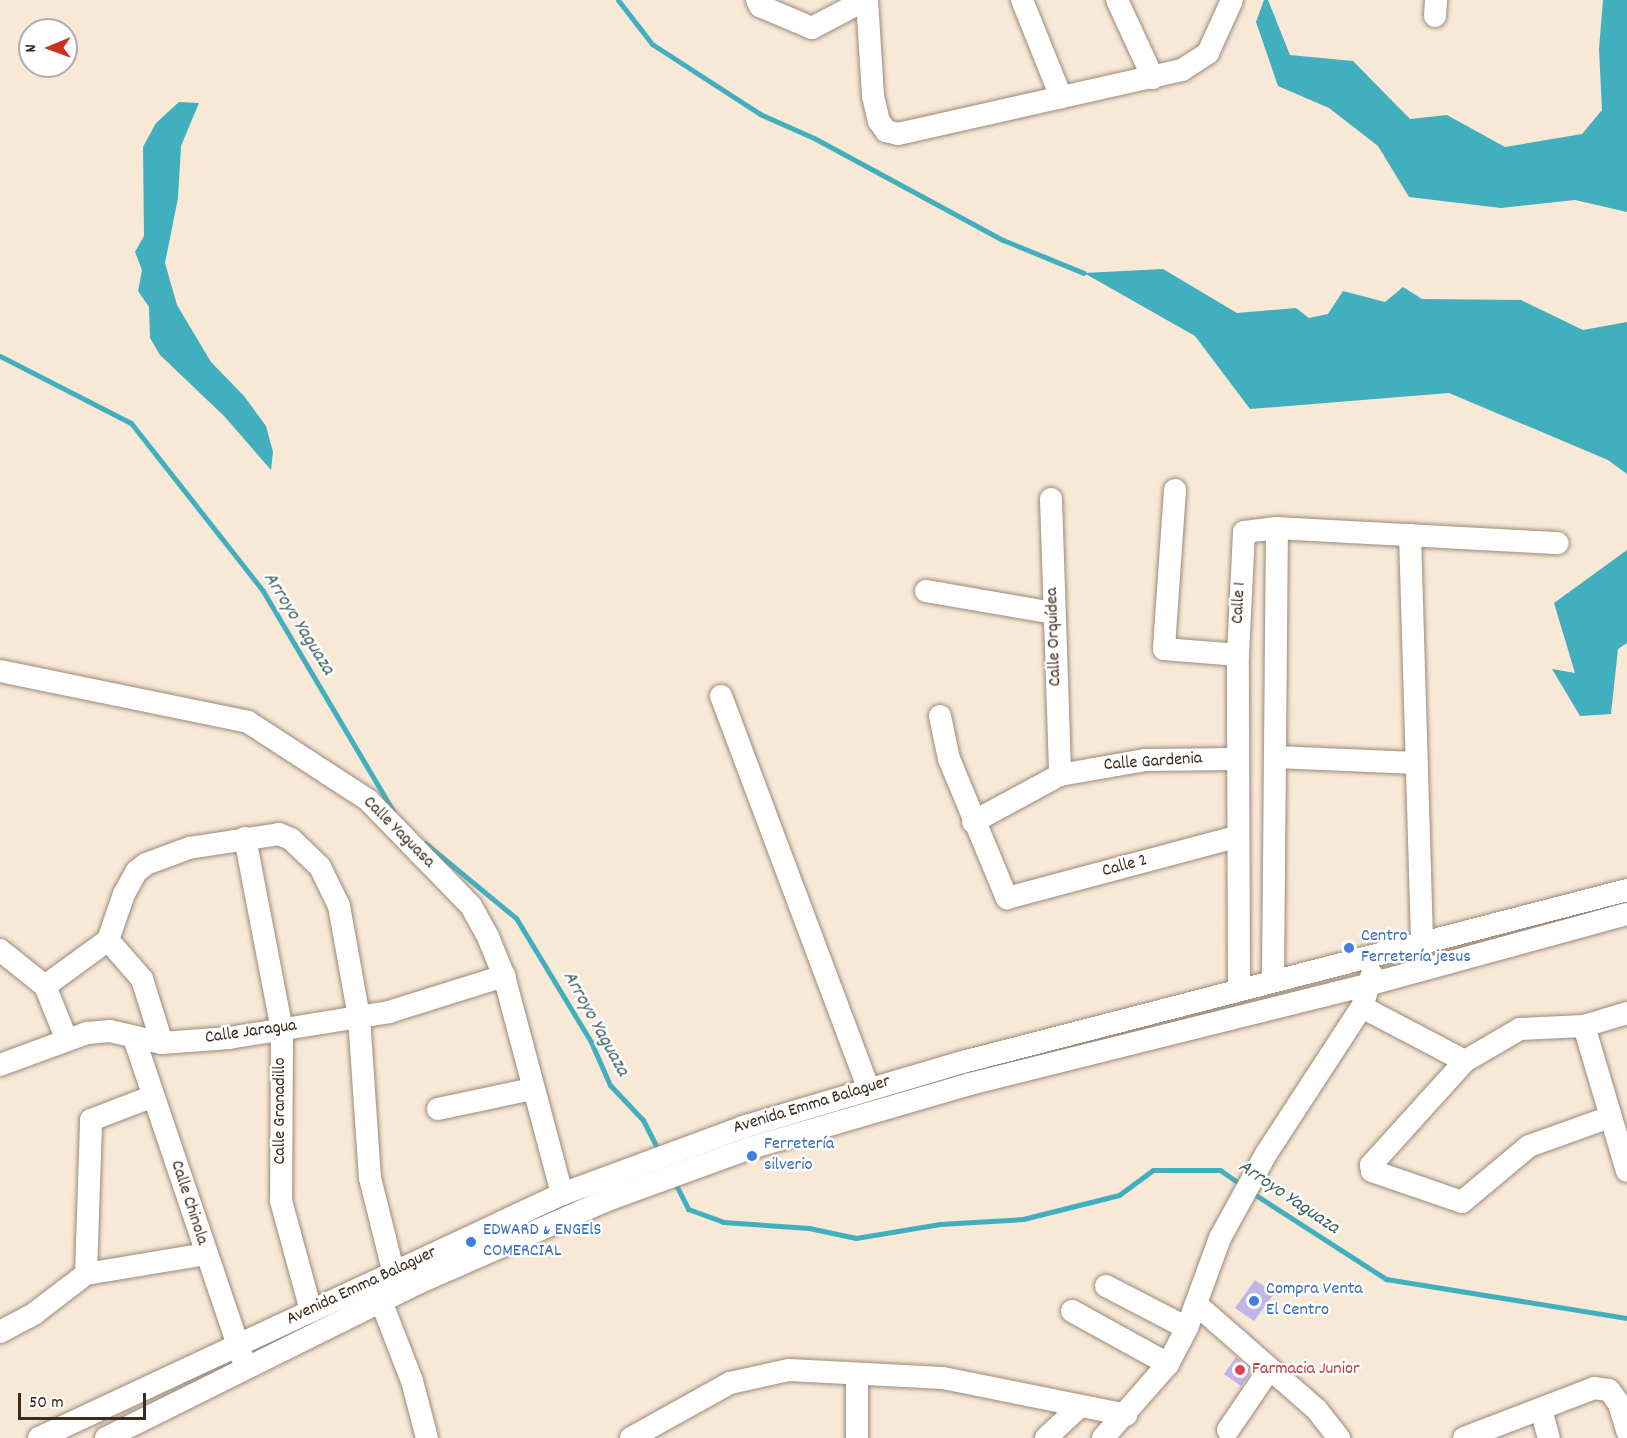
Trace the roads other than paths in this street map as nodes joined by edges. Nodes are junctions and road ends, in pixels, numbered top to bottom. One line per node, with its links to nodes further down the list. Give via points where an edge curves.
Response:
1 (757, 0): 2 (street, via 760,6 812,28)
2 (866, 0): 7 (street, via 873,96 886,131 912,132)
3 (1022, 0): 7 (street)
4 (1117, 0): 6 (street)
5 (1232, 0): 6 (street, via 1208,53 1194,65)
6 (1153, 78): 7 (street)
7 (1061, 97)
8 (1175, 490): 15 (street, via 1164,650)
9 (1051, 499): 14 (street, Calle Orquídea)
10 (1277, 528): 11 (street, Calle 1); 15 (street, Calle 1, via 1244,532); 19 (street)
11 (1410, 535): 12 (street, Calle 1); 21 (street)
12 (1558, 543)
13 (926, 591): 14 (street)
14 (1054, 613): 22 (street, Calle Orquídea)
15 (1238, 655): 20 (street, Calle 1)
16 (0, 671): 32 (street, Calle Yaguasa, via 256,725 368,800 471,906)
17 (721, 696): 49 (street)
18 (940, 716): 23 (street, via 949,759)
19 (1275, 757): 21 (street); 33 (street)
20 (1237, 759): 22 (street, Calle Gardenia, via 1145,760); 24 (street, Calle 1)
21 (1417, 764): 29 (street)
22 (1060, 775): 23 (street, Calle Gardenia)
23 (973, 822): 24 (street, Calle 2, via 1002,894 1013,898)
24 (1236, 837): 36 (street, Calle 1)
25 (245, 838): 28 (street, via 189,848 146,864 137,871 124,894); 39 (street, via 279,834 291,838 320,867 339,906); 41 (street, Calle Granadillo)
26 (1627, 890): 29 (street, Avenida Emma Balaguer)
27 (1627, 914): 34 (street, Avenida Emma Balaguer)
28 (108, 940): 35 (street); 44 (street, via 142,979)
29 (1422, 943): 31 (street, Avenida Emma Balaguer)
30 (0, 950): 35 (street)
31 (1375, 955): 33 (street, Avenida Emma Balaguer); 34 (street)
32 (504, 976): 39 (street, Calle Jaragua, via 389,1012); 50 (street, Calle Yaguasa)
33 (1273, 980): 36 (street, Avenida Emma Balaguer)
34 (1371, 984): 37 (street); 48 (street, Avenida Emma Balaguer)
35 (45, 986): 42 (street)
36 (1239, 988): 46 (street, Avenida Emma Balaguer)
37 (1362, 1007): 45 (street); 62 (street, via 1266,1154 1220,1238)
38 (1627, 1013): 40 (street)
39 (358, 1017): 41 (street, Calle Jaragua); 59 (street, via 370,1178)
40 (1584, 1026): 45 (street, via 1520,1029); 53 (street)
41 (282, 1029): 44 (street, Calle Jaragua); 63 (street, Calle Granadillo, via 281,1201)
42 (66, 1038): 43 (street, Calle Jaragua, via 110,1031); 47 (street, Calle Jaragua)
43 (134, 1038): 44 (street, Calle Jaragua); 51 (street, Calle Chinola)
44 (162, 1043)
45 (1465, 1061): 53 (street, via 1371,1165 1372,1171 1462,1202 1528,1146)
46 (963, 1062): 48 (street); 49 (street, Avenida Emma Balaguer)
47 (0, 1065)
48 (970, 1084): 54 (street, Avenida Emma Balaguer)
49 (868, 1088): 54 (street, Avenida Emma Balaguer)
50 (532, 1089): 52 (street); 56 (street, Calle Yaguasa)
51 (154, 1096): 57 (street, Calle Chinola); 58 (street, via 92,1120)
52 (438, 1109)
53 (1610, 1117): 55 (street)
54 (746, 1138): 56 (street, Avenida Emma Balaguer, via 598,1178); 61 (street, Avenida Emma Balaguer)
55 (1627, 1171)
56 (562, 1194): 59 (street, Avenida Emma Balaguer)
57 (205, 1254): 58 (street); 67 (street, Calle Chinola)
58 (86, 1274): 66 (street, via 35,1313)
59 (394, 1274): 63 (street, Avenida Emma Balaguer)
60 (1106, 1286): 65 (street)
61 (381, 1301): 69 (street, Avenida Emma Balaguer); 79 (street, via 412,1381)
62 (1196, 1304): 65 (street); 70 (street)
63 (311, 1311): 67 (street, Avenida Emma Balaguer)
64 (1072, 1311): 68 (street)
65 (1188, 1328): 68 (street)
66 (0, 1332)
67 (236, 1345): 69 (street, Calle Chinola); 77 (street, Avenida Emma Balaguer)
68 (1168, 1364): 74 (street)
69 (246, 1368): 78 (street, Avenida Emma Balaguer)
70 (1269, 1370): 75 (street); 84 (street, via 1317,1410)
71 (857, 1374): 72 (street, via 943,1378); 80 (street, via 789,1371 730,1383); 81 (street)
72 (1079, 1407): 74 (street); 82 (street)
73 (1541, 1408): 76 (street, via 1594,1388 1609,1390 1619,1404); 85 (street); 86 (street)
74 (1126, 1415): 83 (street)
75 (1228, 1430)
76 (1627, 1431)
77 (39, 1438)
78 (106, 1438)
79 (427, 1438)
80 (632, 1438)
81 (857, 1438)
82 (1046, 1438)
83 (1103, 1438)
84 (1339, 1438)
85 (1464, 1438)
86 (1549, 1438)

